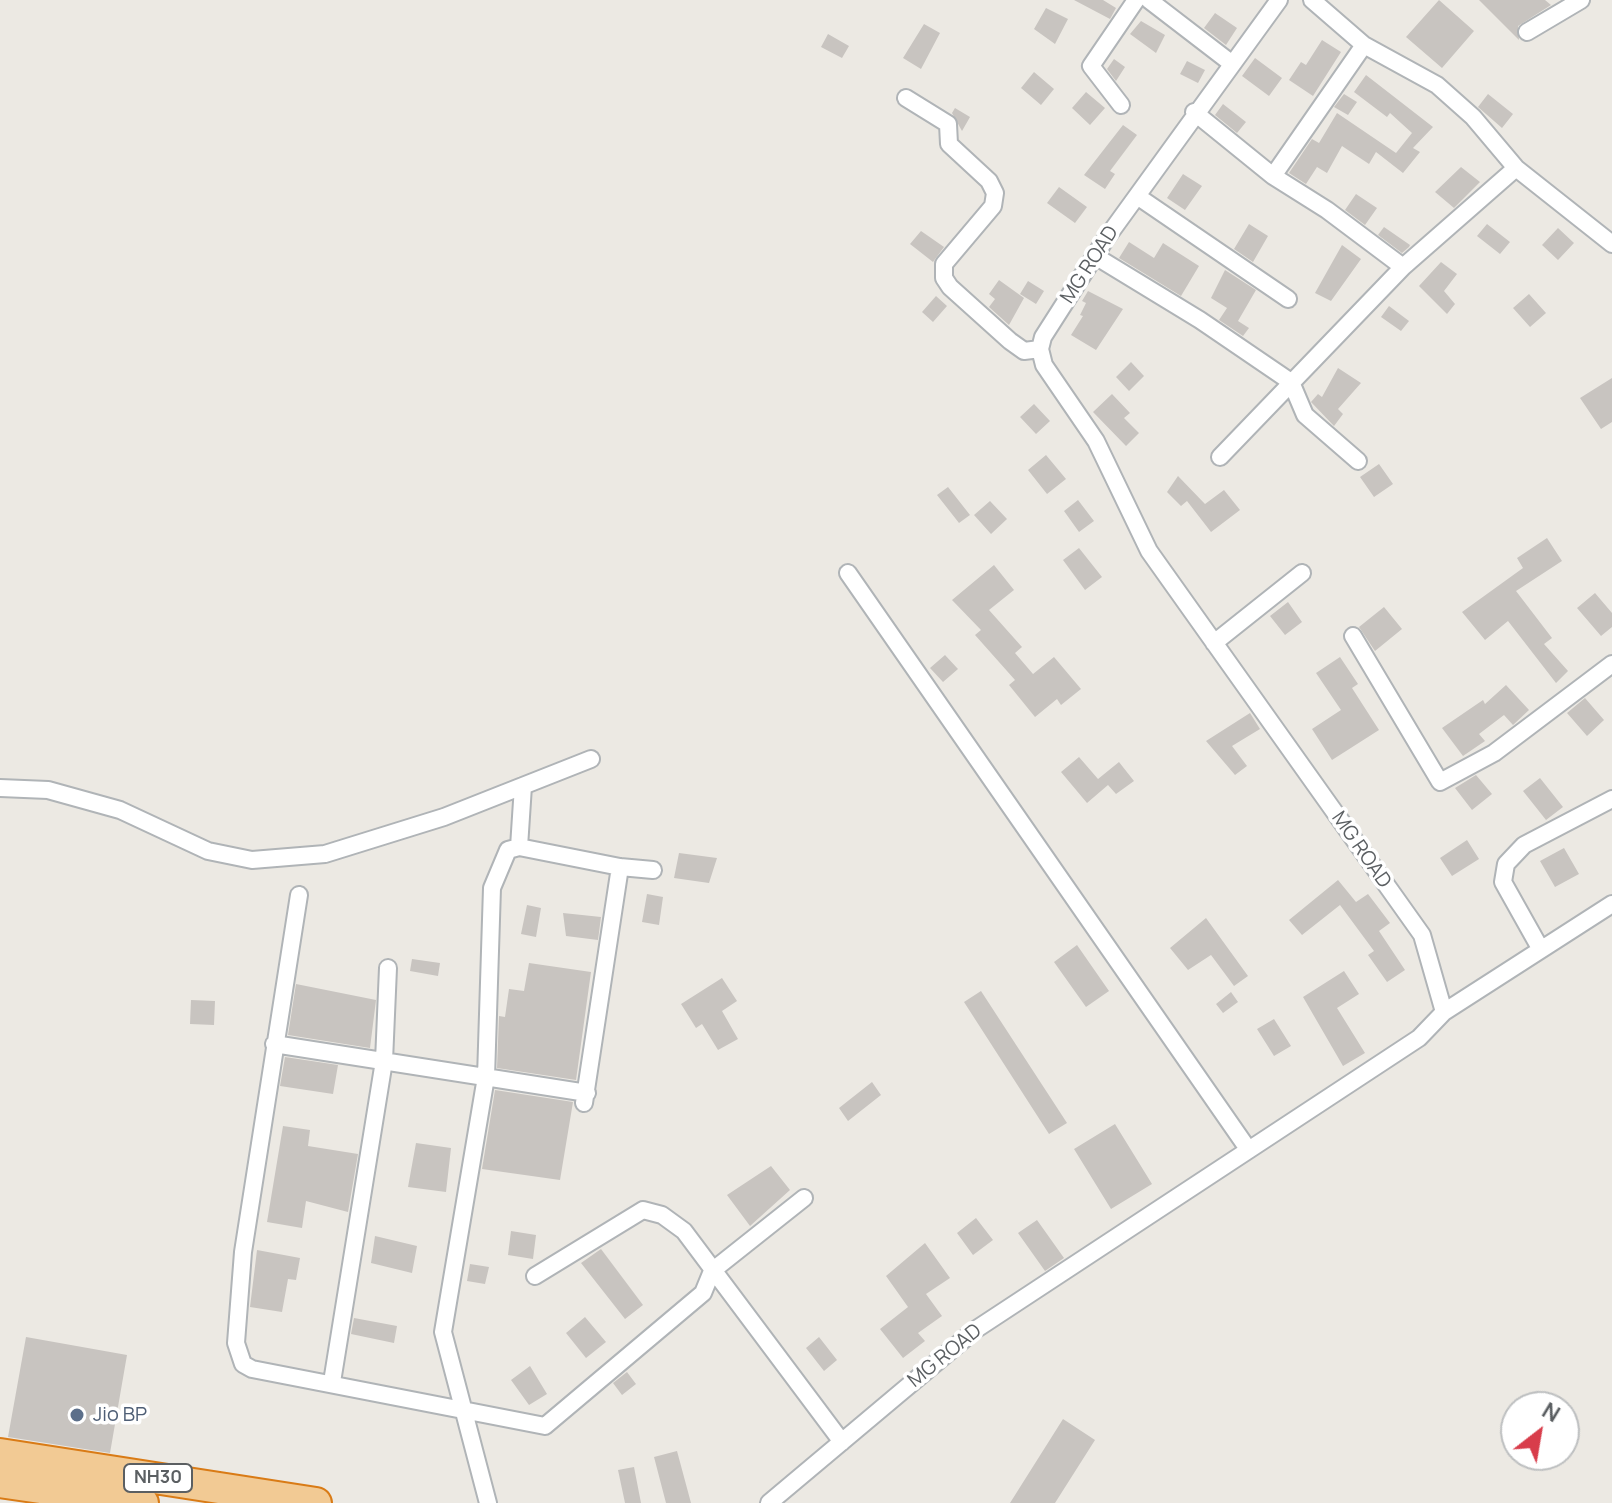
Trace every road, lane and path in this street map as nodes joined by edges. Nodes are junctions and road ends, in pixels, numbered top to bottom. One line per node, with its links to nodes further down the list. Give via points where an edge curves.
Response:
1 (1136, 0): 10 (street, via 1091,66)
2 (1149, 0): 8 (street)
3 (1279, 0): 8 (street, MG ROAD)
4 (1312, 0): 7 (street)
5 (1581, 0): 6 (street)
6 (1527, 32)
7 (1364, 45): 12 (street, via 1437,85 1473,117); 13 (street)
8 (1231, 63): 11 (street, MG ROAD)
9 (906, 98): 19 (street, via 948,124 949,144 995,193 993,206 944,264 944,278 1010,341 1024,351)
10 (1121, 105)
11 (1194, 112): 13 (street); 14 (street, MG ROAD)
12 (1516, 168): 15 (street); 17 (street)
13 (1273, 176): 17 (street)
14 (1137, 196): 16 (street, MG ROAD); 18 (street)
15 (1612, 244)
16 (1095, 256): 19 (street, MG ROAD); 20 (street)
17 (1403, 267): 20 (street)
18 (1288, 299)
19 (1040, 349): 26 (street, MG ROAD, via 1044,365 1096,441 1149,551)
20 (1291, 382): 21 (street); 22 (street, via 1305,415)
21 (1220, 457)
22 (1358, 461)
23 (848, 573): 43 (street)
24 (1302, 573): 26 (street)
25 (1353, 636): 27 (street, via 1440,782 1494,753)
26 (1214, 643): 39 (street, MG ROAD, via 1422,935)
27 (1612, 664)
28 (591, 759): 29 (street)
29 (523, 786): 30 (street, via 325,854 252,860 208,851 120,810 48,790); 32 (street)
30 (0, 788)
31 (1612, 799): 37 (street, via 1524,845 1506,864 1503,882)
32 (519, 847): 33 (street); 42 (street, via 508,850 492,888)
33 (620, 867): 34 (street); 42 (street, via 586,1098)
34 (653, 870)
35 (299, 895): 40 (street)
36 (1612, 904): 37 (street)
37 (1540, 948): 39 (street)
38 (388, 968): 41 (street)
39 (1444, 1012): 43 (street, MG ROAD, via 1419,1038)
40 (274, 1044): 41 (street); 47 (street, via 243,1252 236,1343 243,1364 252,1369)
41 (384, 1061): 42 (street); 47 (street)
42 (486, 1077): 48 (street, via 443,1332)
43 (1248, 1149): 49 (street, MG ROAD, via 975,1330)
44 (804, 1198): 45 (street)
45 (712, 1271): 46 (street, via 684,1231 662,1215 643,1210); 48 (street, via 703,1293 545,1426); 49 (street)
46 (535, 1276)
47 (332, 1382): 48 (street)
48 (463, 1411): 54 (street)
49 (842, 1442): 55 (street, MG ROAD)
50 (0, 1454): 53 (highway, NH30)
51 (0, 1482): 52 (highway, NH30)
52 (143, 1503)
53 (316, 1503)
54 (488, 1503)
55 (769, 1503)

